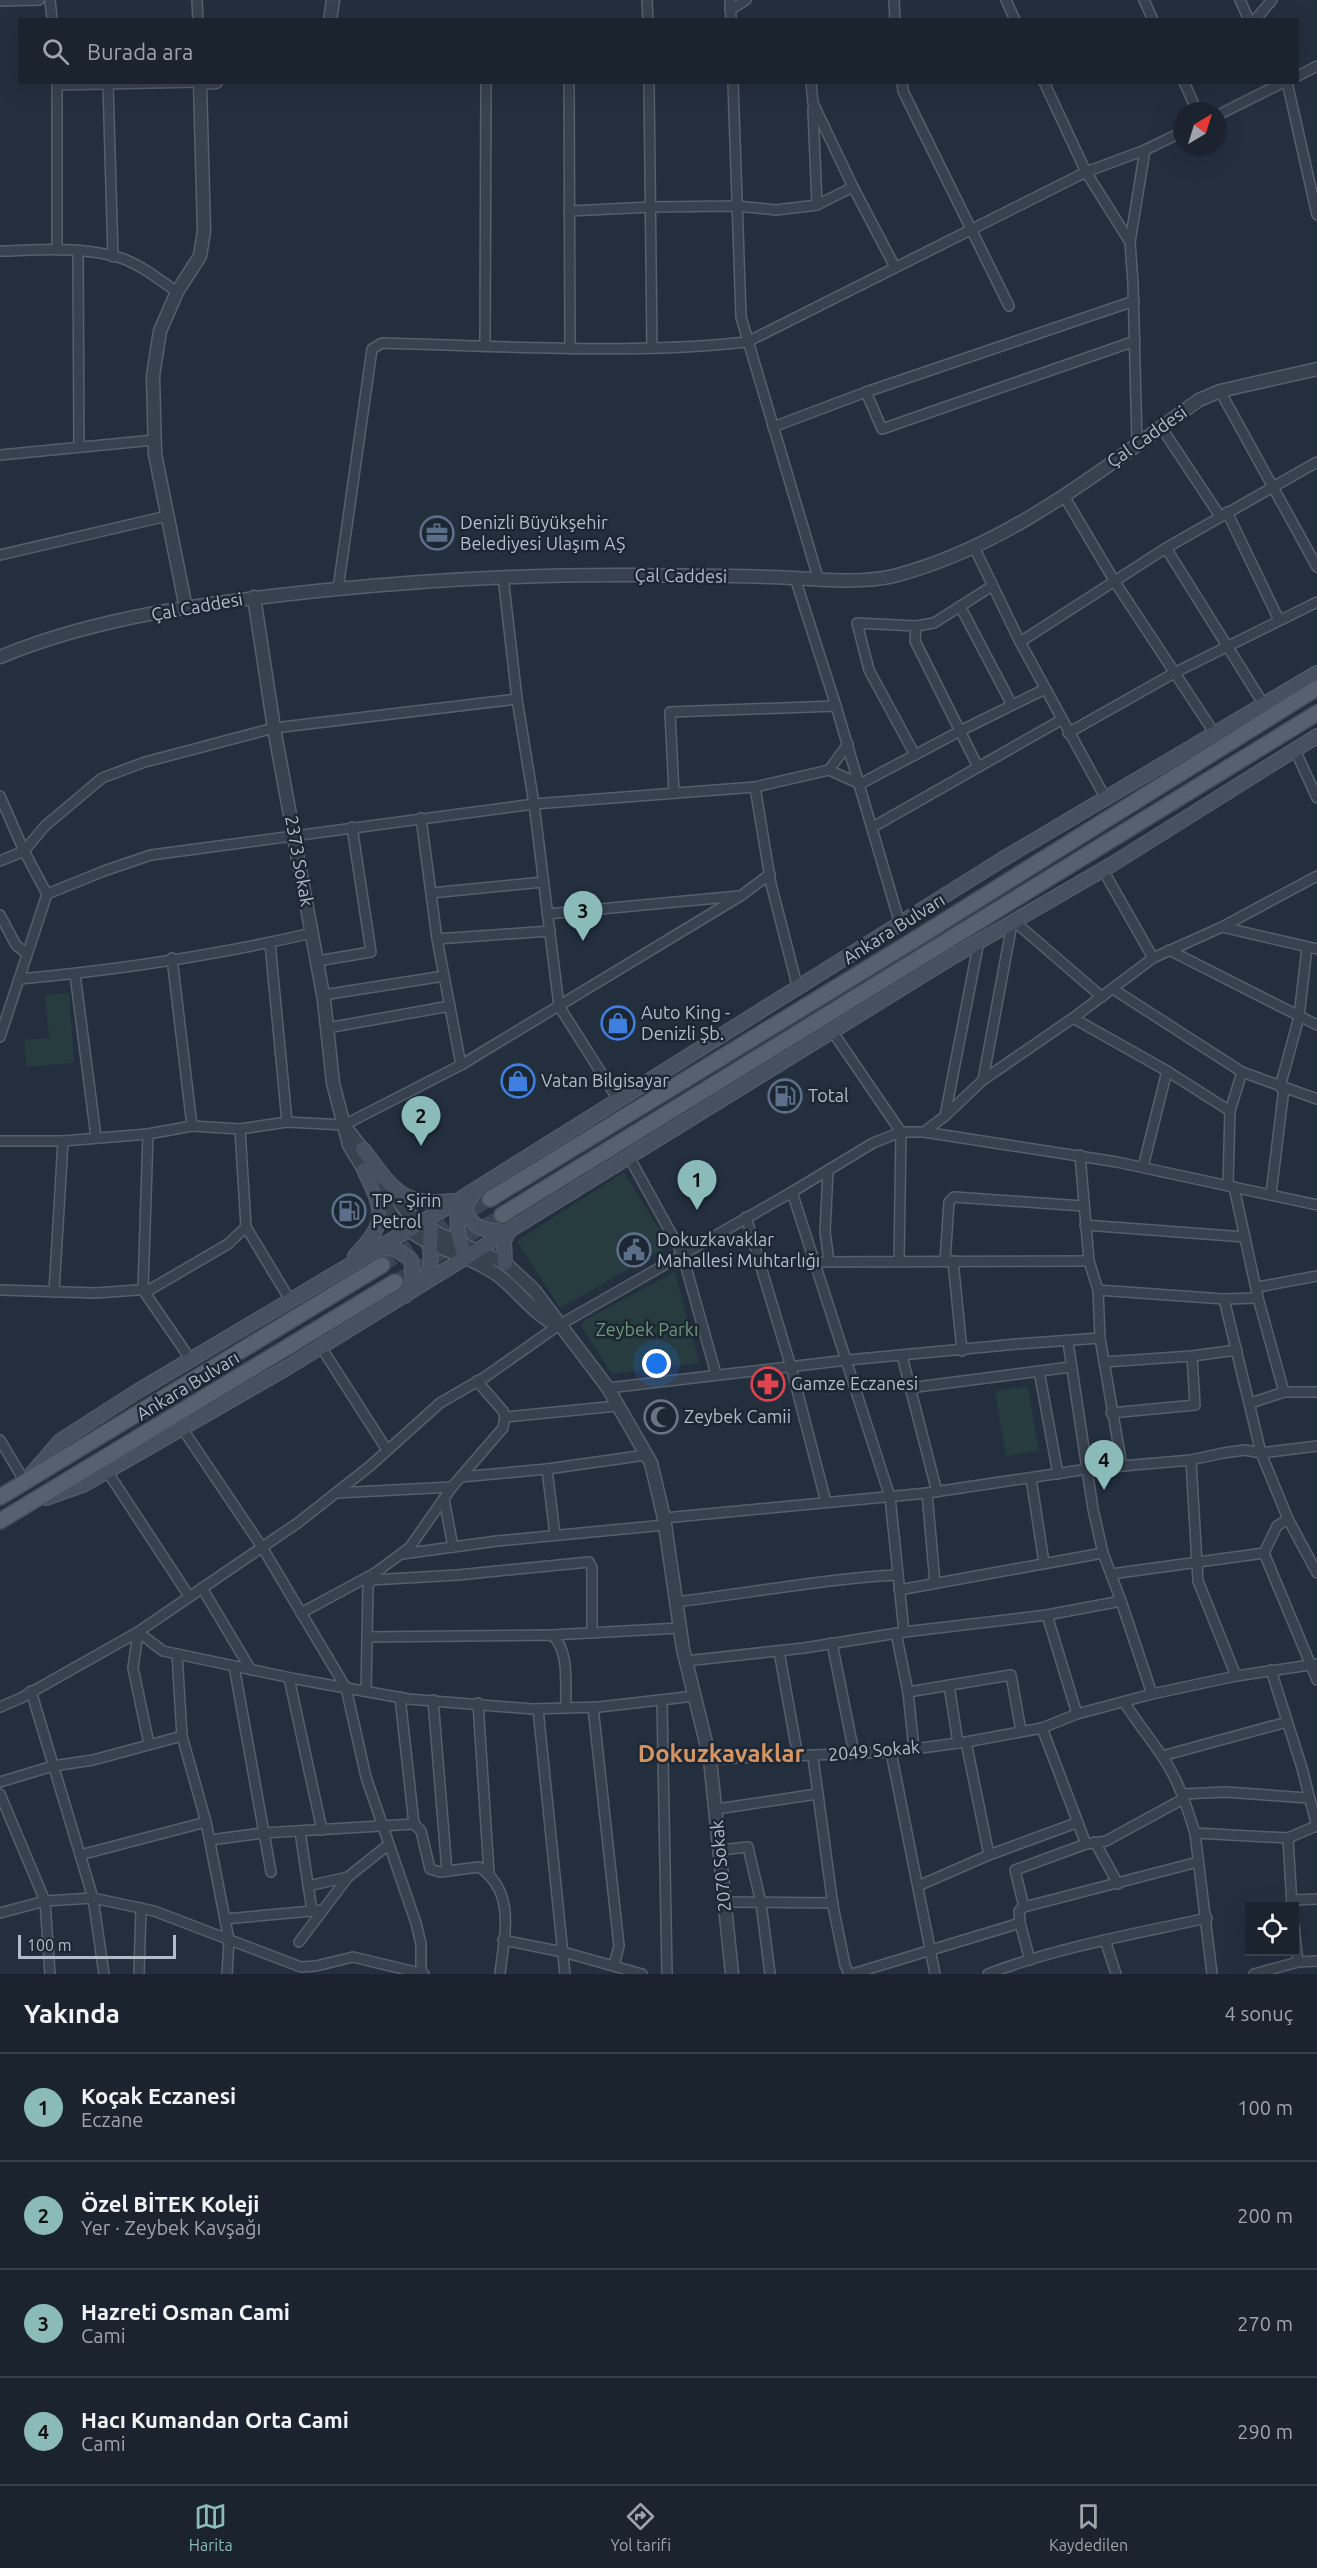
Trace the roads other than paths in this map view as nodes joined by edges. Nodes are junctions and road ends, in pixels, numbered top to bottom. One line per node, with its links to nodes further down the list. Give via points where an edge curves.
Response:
1 (39, 0): 11 (street)
2 (50, 0): 13 (street)
3 (197, 0): 14 (street)
4 (647, 0): 15 (street)
5 (746, 0): 12 (street)
6 (894, 0): 16 (street)
7 (1006, 0): 17 (street)
8 (1144, 0): 18 (street)
9 (1240, 0): 19 (street)
10 (1272, 0): 20 (street)
11 (0, 1)
12 (730, 10)
13 (52, 18)
14 (198, 18)
15 (648, 18)
16 (895, 18)
17 (1014, 18)
18 (1152, 18)
19 (1249, 18)
20 (1257, 18)
21 (1317, 66): 22 (street)
22 (1299, 75)
23 (57, 84): 24 (street); 51 (street)
24 (108, 84): 54 (street)
25 (200, 84): 56 (street, via 204,231 200,256)
26 (486, 84): 61 (street)
27 (569, 84): 47 (street)
28 (649, 84): 46 (street)
29 (733, 84): 45 (street)
30 (811, 84): 37 (street)
31 (902, 84): 49 (street)
32 (1045, 84): 41 (street)
33 (1185, 84): 36 (street)
34 (1279, 84): 38 (street)
35 (1281, 84): 42 (street)
36 (1193, 102)
37 (813, 103): 43 (street); 44 (street)
38 (1227, 110)
39 (1173, 136): 40 (street)
40 (1145, 150): 41 (street); 50 (street)
41 (1086, 172): 49 (street); 50 (street)
42 (1314, 187): 48 (street)
43 (853, 188): 44 (street); 55 (street)
44 (818, 205): 45 (street, via 776,210)
45 (737, 206): 46 (street); 60 (street, via 741,317)
46 (651, 207): 47 (street); 62 (street)
47 (569, 211): 63 (street)
48 (1317, 215)
49 (970, 230): 55 (street); 58 (street)
50 (1130, 242): 57 (street)
51 (57, 250): 52 (street); 53 (street)
52 (78, 250): 54 (street); 71 (street)
53 (0, 251)
54 (114, 257): 56 (street)
55 (895, 267): 60 (street)
56 (177, 292): 69 (street, via 160,331 153,375)
57 (1134, 301): 59 (street); 66 (street)
58 (1009, 306)
59 (1135, 341): 66 (street, via 882,429); 70 (street)
60 (747, 342): 62 (street); 68 (street)
61 (485, 346): 63 (street); 87 (street, via 382,343 372,349)
62 (652, 348): 63 (street)
63 (570, 349)
64 (1317, 369): 65 (street, Çal Caddesi)
65 (1220, 391): 67 (street, Çal Caddesi, via 1199,400); 74 (street)
66 (866, 392): 68 (street)
67 (1161, 427): 70 (street, Çal Caddesi); 76 (street)
68 (773, 428): 84 (street)
69 (154, 440): 71 (street); 77 (street)
70 (1137, 444): 75 (street, Çal Caddesi)
71 (80, 446): 72 (street)
72 (0, 455)
73 (1317, 462): 74 (street)
74 (1273, 486): 76 (street); 81 (street)
75 (1064, 496): 78 (street, Çal Caddesi, via 1039,514); 85 (street)
76 (1224, 514): 79 (street); 92 (street)
77 (167, 516): 80 (street); 91 (street)
78 (974, 547): 84 (street, Çal Caddesi, via 891,577); 86 (street)
79 (1166, 548): 85 (street); 95 (street)
80 (0, 555)
81 (1317, 567)
82 (503, 576): 83 (street, Çal Caddesi); 87 (street, Çal Caddesi); 101 (street)
83 (795, 578): 84 (street, Çal Caddesi); 104 (street)
84 (819, 581)
85 (1115, 582): 94 (street); 97 (street)
86 (992, 586): 90 (street); 94 (street)
87 (338, 589): 88 (street, Çal Caddesi)
88 (254, 597): 91 (street, Çal Caddesi); 107 (street, 2373 Sokak)
89 (1317, 602): 92 (street)
90 (960, 606): 93 (street, via 934,623); 102 (street)
91 (186, 608): 96 (street, Çal Caddesi, via 125,619)
92 (1279, 620): 95 (street)
93 (916, 626): 108 (street, via 915,641); 114 (street, via 857,623 869,670)
94 (1020, 642): 100 (street)
95 (1228, 645): 97 (street); 103 (street)
96 (0, 657)
97 (1176, 672): 109 (street); 110 (street)
98 (1317, 674): 103 (main road)
99 (1317, 688): 194 (main road, Ankara Bulvarı, via 904,946)
100 (1045, 689): 102 (street); 106 (street)
101 (517, 699): 107 (street); 123 (street)
102 (1012, 705): 108 (street)
103 (1264, 705): 110 (main road)
104 (836, 706): 112 (street); 119 (street, via 670,712)
105 (1317, 712): 200 (main road, Ankara Bulvarı)
106 (1061, 720): 109 (street); 115 (street)
107 (274, 728): 127 (street, 2373 Sokak); 128 (street, via 145,762 102,778 45,826)
108 (960, 731): 114 (street); 115 (street)
109 (1068, 733): 122 (street)
110 (1215, 734): 122 (main road)
111 (1317, 736): 113 (main road)
112 (848, 744): 116 (street); 117 (street)
113 (1295, 750): 121 (street); 130 (main road)
114 (915, 755): 117 (street)
115 (978, 767): 126 (street)
116 (829, 770): 117 (street); 118 (street)
117 (860, 784): 126 (street)
118 (755, 787): 119 (street); 131 (street)
119 (674, 793): 123 (street)
120 (0, 796): 128 (street)
121 (1317, 798)
122 (1106, 799): 140 (main road)
123 (534, 804): 124 (street); 133 (street)
124 (421, 818): 125 (street); 134 (street)
125 (352, 827): 127 (street); 152 (street, via 371,952)
126 (873, 827): 140 (street)
127 (294, 835): 135 (street, via 151,855); 143 (street, 2373 Sokak)
128 (24, 851): 129 (street); 135 (street)
129 (0, 861)
130 (1103, 870): 139 (main road); 151 (street)
131 (770, 874): 136 (street); 156 (street)
132 (1317, 876): 141 (street)
133 (543, 882): 134 (street); 137 (street)
134 (431, 893): 144 (street)
135 (47, 894): 149 (street)
136 (742, 895): 137 (street); 161 (street)
137 (547, 914): 142 (street)
138 (0, 915): 149 (street, via 16,945)
139 (1013, 923): 145 (main road); 159 (street); 171 (street)
140 (900, 924): 156 (main road)
141 (1222, 927): 147 (street); 148 (street)
142 (550, 931): 144 (street); 161 (street)
143 (312, 933): 146 (street); 152 (street, 2373 Sokak)
144 (437, 939): 154 (street)
145 (979, 941): 166 (main road); 176 (street)
146 (270, 943): 150 (street); 177 (street)
147 (1312, 948): 162 (street)
148 (1169, 950): 151 (street); 162 (street)
149 (27, 954): 155 (street)
150 (172, 958): 153 (street); 179 (street)
151 (1153, 958): 157 (street)
152 (317, 961): 158 (street, 2373 Sokak)
153 (75, 974): 155 (street); 184 (street)
154 (444, 976): 158 (street); 160 (street)
155 (19, 979): 167 (street)
156 (798, 989): 174 (main road)
157 (1113, 989): 159 (street); 170 (street)
158 (323, 996): 165 (street, 2373 Sokak)
159 (1102, 997): 163 (street)
160 (450, 1006): 165 (street); 168 (street)
161 (559, 1006): 168 (street); 174 (street)
162 (1299, 1017): 164 (street); 172 (street)
163 (1073, 1018): 169 (street); 171 (street)
164 (1317, 1025)
165 (327, 1028): 178 (street, 2373 Sokak, via 333,1083)
166 (832, 1031): 181 (street); 189 (main road)
167 (0, 1037)
168 (461, 1065): 178 (street)
169 (1167, 1071): 175 (street); 190 (street)
170 (1242, 1072): 172 (street); 175 (street)
171 (983, 1080): 176 (street)
172 (1282, 1088): 173 (street); 196 (street)
173 (1317, 1099)
174 (619, 1101): 194 (main road)
175 (1230, 1111): 193 (street)
176 (945, 1116): 182 (street)
177 (287, 1122): 178 (street); 180 (street)
178 (344, 1125): 187 (street); 191 (street, 2373 Sokak, via 349,1146)
179 (192, 1126): 180 (street); 183 (street)
180 (240, 1129): 203 (street)
181 (901, 1132): 182 (street); 192 (street, via 873,1143); 214 (street)
182 (924, 1132): 188 (street)
183 (148, 1134): 184 (street); 226 (street)
184 (96, 1137): 186 (street)
185 (0, 1141): 186 (street)
186 (63, 1141): 228 (street)
187 (363, 1149): 197 (main road, via 408,1198 430,1203); 206 (street, via 398,1202)
188 (1080, 1155): 190 (street); 199 (street)
189 (628, 1157): 204 (main road); 211 (street)
190 (1143, 1167): 193 (street)
191 (364, 1170): 205 (street, 2373 Sokak, via 393,1217); 220 (main road, via 376,1200 378,1227 374,1237)
192 (828, 1171): 195 (street); 213 (street, via 825,1232)
193 (1231, 1186): 196 (street); 207 (street)
194 (486, 1192): 197 (main road); 204 (main road, via 470,1198 468,1216 482,1229 496,1233)
195 (792, 1192): 201 (street); 217 (street)
196 (1272, 1194): 198 (street)
197 (461, 1198): 206 (main road); 208 (main road, via 456,1214)
198 (1317, 1205)
199 (1083, 1206): 202 (street); 215 (street, via 954,1197 949,1202)
200 (502, 1215)
201 (746, 1217): 211 (street); 245 (street)
202 (1085, 1225): 207 (street); 216 (street)
203 (246, 1227): 226 (street, via 228,1244 152,1289); 232 (street)
204 (510, 1229): 210 (main road); 218 (main road, via 504,1241)
205 (407, 1231): 206 (main road); 206 (street); 209 (main road)
206 (426, 1232): 208 (street); 212 (street); 223 (main road, via 432,1255 430,1271)
207 (1245, 1237): 224 (street)
208 (461, 1243): 210 (street); 212 (main road)
209 (376, 1249): 220 (main road); 229 (main road, via 394,1248 411,1260 413,1279)
210 (478, 1250): 212 (main road); 218 (street)
211 (682, 1253): 234 (street); 248 (street)
212 (465, 1258): 223 (main road); 234 (street, via 500,1276 545,1319)
213 (829, 1261): 214 (street); 217 (street)
214 (899, 1261): 215 (street)
215 (949, 1261): 216 (street); 238 (street)
216 (1089, 1261): 227 (street)
217 (815, 1262): 243 (street)
218 (506, 1263): 234 (street, via 534,1290)
219 (382, 1265): 272 (main road, Ankara Bulvarı)
220 (343, 1269): 232 (main road)
221 (1317, 1276): 224 (street)
222 (395, 1282): 279 (main road, Ankara Bulvarı)
223 (421, 1286): 229 (main road)
224 (1258, 1287): 230 (street)
225 (1, 1290): 228 (street); 233 (street)
226 (143, 1290): 228 (street); 242 (street)
227 (1098, 1290): 231 (street); 235 (street)
228 (54, 1292)
229 (405, 1296): 237 (main road)
230 (1258, 1298): 231 (street); 252 (street)
231 (1224, 1299): 239 (street)
232 (290, 1300): 242 (main road)
233 (0, 1301)
234 (560, 1325): 249 (street); 250 (street)
235 (1100, 1338): 236 (street); 244 (street)
236 (1068, 1342): 238 (street); 246 (street)
237 (321, 1347): 258 (main road); 261 (street)
238 (962, 1350): 240 (street)
239 (1237, 1350): 241 (street); 254 (street)
240 (902, 1356): 243 (street); 251 (street)
241 (1192, 1356): 244 (street); 256 (street, via 1195,1405)
242 (191, 1360): 272 (main road, via 60,1441)
243 (848, 1360): 245 (street); 277 (street)
244 (1104, 1362): 256 (street)
245 (791, 1367): 248 (street); 280 (street)
246 (1071, 1367): 247 (street); 267 (street)
247 (1040, 1371): 251 (street); 269 (street)
248 (717, 1374): 250 (street)
249 (477, 1381): 257 (street); 261 (street, via 440,1403)
250 (608, 1388): 255 (street)
251 (909, 1388): 275 (street)
252 (1284, 1392): 253 (street); 254 (street)
253 (1317, 1392)
254 (1251, 1402): 262 (street)
255 (617, 1406): 257 (street); 263 (street)
256 (1111, 1413): 265 (street)
257 (505, 1417): 270 (street, via 502,1428)
258 (182, 1428): 268 (main road); 285 (street)
259 (0, 1440): 272 (street)
260 (1317, 1446): 262 (street)
261 (387, 1450): 274 (street)
262 (1261, 1453): 264 (street, via 1245,1450); 281 (street)
263 (646, 1455): 266 (street); 283 (street, via 660,1492)
264 (1191, 1460): 265 (street); 290 (street)
265 (1122, 1466): 267 (street)
266 (547, 1469): 270 (street); 284 (street)
267 (1088, 1469): 269 (street); 287 (street)
268 (107, 1471): 279 (main road, via 83,1485); 299 (street)
269 (1058, 1474): 271 (street)
270 (461, 1476): 273 (street)
271 (1031, 1478): 275 (street); 291 (street)
272 (25, 1482): 276 (main road, Ankara Bulvarı)
273 (452, 1487): 274 (street); 278 (street)
274 (336, 1492): 285 (street)
275 (932, 1492): 277 (street); 296 (street)
276 (0, 1497)
277 (890, 1497): 280 (street); 294 (street)
278 (444, 1499): 286 (street); 289 (street, via 410,1546)
279 (32, 1502): 282 (main road, Ankara Bulvarı)
280 (826, 1503): 283 (street)
281 (1288, 1518): 288 (street, via 1277,1526); 292 (street)
282 (0, 1521)
283 (665, 1522): 284 (street); 301 (street)
284 (555, 1535): 286 (street)
285 (262, 1547): 297 (street); 302 (street)
286 (453, 1547): 289 (street)
287 (1103, 1553): 291 (street); 293 (street)
288 (1264, 1553): 290 (street); 314 (street, via 1288,1615)
289 (397, 1555): 295 (street)
290 (1198, 1562): 293 (street); 318 (street, via 1198,1581)
291 (1044, 1563): 296 (street)
292 (1317, 1573)
293 (1111, 1574): 300 (street)
294 (896, 1575): 298 (street); 301 (street)
295 (373, 1576): 302 (street); 306 (street, via 458,1575 589,1562); 309 (street, via 368,1586)
296 (935, 1583): 298 (street)
297 (201, 1588): 299 (street); 316 (street)
298 (899, 1590): 307 (street)
299 (189, 1596): 305 (street)
300 (1121, 1601): 303 (street); 326 (street)
301 (676, 1602): 304 (street)
302 (301, 1613): 322 (street)
303 (1047, 1615): 307 (street); 337 (street)
304 (680, 1628): 306 (street); 313 (street)
305 (138, 1632): 312 (street, via 163,1651); 323 (street); 343 (street, via 134,1668)
306 (592, 1633): 308 (street)
307 (900, 1633): 310 (street); 325 (street)
308 (552, 1635): 309 (street); 334 (street, via 561,1642)
309 (367, 1637): 324 (street)
310 (832, 1643): 311 (street); 346 (street)
311 (779, 1651): 313 (street); 349 (street)
312 (177, 1654): 315 (street); 341 (street)
313 (686, 1661): 327 (street)
314 (1314, 1665): 317 (street, 2049 Sokak); 320 (street)
315 (234, 1666): 316 (street); 365 (street)
316 (251, 1670): 319 (street)
317 (1271, 1670): 318 (street, 2049 Sokak); 338 (street)
318 (1236, 1676): 326 (street, 2049 Sokak)
319 (289, 1678): 322 (street); 363 (street)
320 (1317, 1680)
321 (949, 1685): 325 (street); 340 (street, via 1011,1675); 342 (street)
322 (346, 1688): 324 (street); 362 (street, via 356,1739)
323 (31, 1691): 333 (street); 351 (street)
324 (366, 1691): 328 (street)
325 (908, 1692): 344 (street)
326 (1152, 1694): 331 (street, 2049 Sokak)
327 (695, 1696): 330 (street); 350 (street)
328 (400, 1697): 329 (street); 360 (street)
329 (433, 1700): 332 (street); 375 (street)
330 (662, 1701): 335 (street); 419 (street)
331 (1124, 1702): 337 (street, 2049 Sokak); 348 (street)
332 (478, 1703): 336 (street); 377 (street)
333 (0, 1707)
334 (566, 1707): 335 (street); 336 (street)
335 (593, 1707): 408 (street, via 619,1946)
336 (538, 1709): 403 (street)
337 (1077, 1714): 339 (street, 2049 Sokak)
338 (1287, 1722): 348 (street); 356 (street)
339 (1042, 1728): 340 (street, 2049 Sokak); 359 (street)
340 (1022, 1731): 342 (street, 2049 Sokak)
341 (182, 1736): 343 (street); 358 (street)
342 (962, 1743): 344 (street, 2049 Sokak); 373 (street)
343 (149, 1744): 351 (street, via 93,1761)
344 (914, 1749): 345 (street, 2049 Sokak)
345 (891, 1752): 346 (street, 2049 Sokak); 381 (street)
346 (854, 1753): 347 (street, 2049 Sokak)
347 (813, 1756): 349 (street, 2049 Sokak); 354 (street)
348 (1162, 1756): 355 (street)
349 (798, 1757): 350 (street, 2049 Sokak)
350 (710, 1759): 357 (street, 2070 Sokak)
351 (53, 1766): 352 (street); 372 (street)
352 (0, 1782)
353 (0, 1794): 384 (street)
354 (817, 1794): 357 (street); 389 (street)
355 (1183, 1797): 356 (street, via 1226,1791); 366 (street); 369 (street, via 1106,1841)
356 (1308, 1798): 361 (street)
357 (717, 1809): 371 (street, 2070 Sokak)
358 (206, 1822): 368 (street); 372 (street)
359 (1076, 1823): 369 (street); 373 (street)
360 (414, 1824): 362 (street); 375 (street, via 421,1832 430,1869)
361 (1316, 1826): 367 (street)
362 (382, 1827): 363 (street); 370 (street)
363 (322, 1830): 364 (street)
364 (300, 1831): 365 (street); 380 (street)
365 (263, 1833): 368 (street); 376 (street)
366 (1196, 1833): 367 (street); 374 (street)
367 (1288, 1838): 386 (street)
368 (210, 1840): 396 (street)
369 (1090, 1843): 379 (street); 390 (street, via 1015,1870)
370 (388, 1845): 378 (street); 415 (street, via 416,1923)
371 (720, 1850): 385 (street, 2070 Sokak); 388 (street, via 748,1847)
372 (80, 1855): 382 (street)
373 (989, 1855): 381 (street)
374 (1198, 1862): 379 (street); 395 (street)
375 (447, 1871): 377 (street, via 479,1867)
376 (271, 1872)
377 (489, 1873): 399 (street, via 498,1883 505,1902)
378 (348, 1877): 380 (street); 392 (street)
379 (1118, 1884): 390 (street)
380 (308, 1886): 393 (street)
381 (918, 1886): 402 (street)
382 (93, 1898): 384 (street); 391 (street); 412 (street)
383 (1317, 1899): 387 (street)
384 (45, 1901): 394 (street); 411 (street)
385 (723, 1902): 388 (street); 420 (street, 2070 Sokak)
386 (1292, 1902)
387 (1298, 1902)
388 (761, 1903): 389 (street); 421 (street)
389 (833, 1903): 422 (street, via 845,1965)
390 (1024, 1907): 397 (street, via 1019,1911)
391 (141, 1908): 398 (street); 413 (street)
392 (323, 1910): 393 (street); 401 (street)
393 (312, 1911): 396 (street)
394 (0, 1913)
395 (1207, 1917): 400 (street); 426 (street)
396 (225, 1919): 398 (street)
397 (1020, 1923): 402 (street); 405 (street)
398 (229, 1940): 409 (street); 414 (street)
399 (503, 1940): 403 (street); 416 (street)
400 (1105, 1940): 405 (street); 425 (street)
401 (299, 1942)
402 (930, 1951): 422 (street); 423 (street)
403 (562, 1952): 408 (street); 417 (street)
404 (1297, 1956): 407 (street)
405 (1030, 1960): 424 (street)
406 (1317, 1961): 407 (street)
407 (1298, 1962): 410 (street)
408 (614, 1965): 418 (street)
409 (309, 1970): 415 (street, via 353,1957)
410 (1278, 1971): 427 (street)
411 (50, 1974)
412 (104, 1974)
413 (139, 1974)
414 (226, 1974)
415 (422, 1974)
416 (500, 1974)
417 (565, 1974)
418 (642, 1974)
419 (667, 1974)
420 (732, 1974)
421 (770, 1974)
422 (851, 1974)
423 (935, 1974)
424 (988, 1974)
425 (1116, 1974)
426 (1212, 1974)
427 (1254, 1974)

